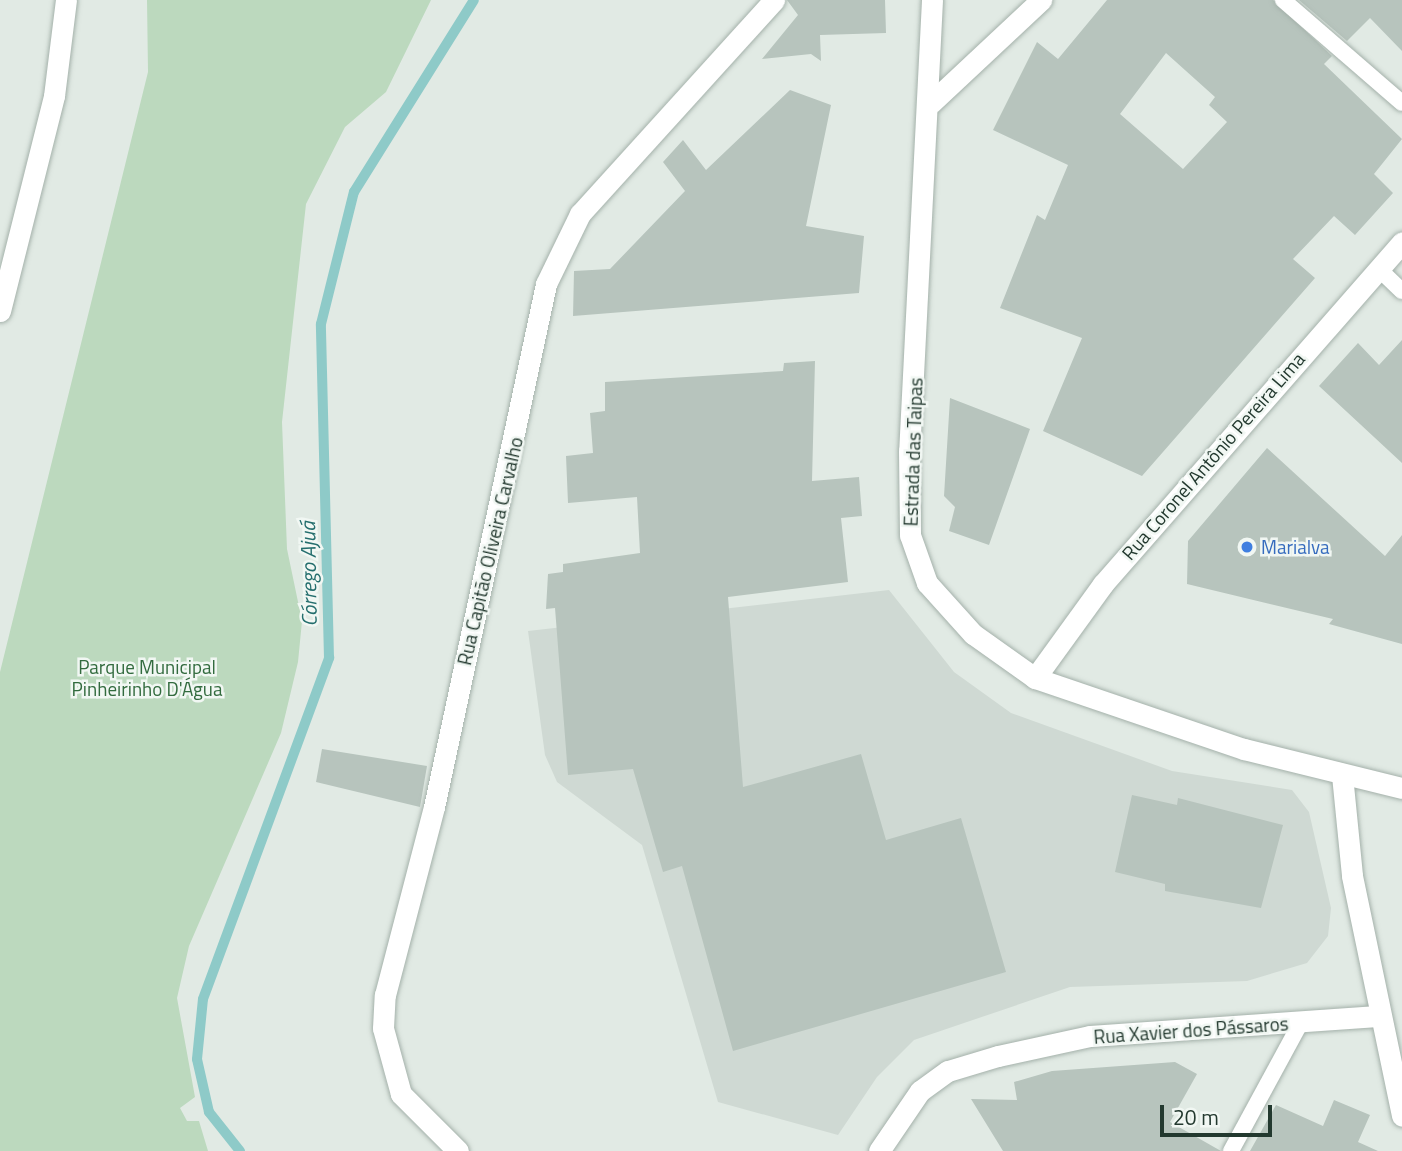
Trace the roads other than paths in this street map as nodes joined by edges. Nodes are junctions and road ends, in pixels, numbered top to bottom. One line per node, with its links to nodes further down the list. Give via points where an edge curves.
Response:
1 (66, 0): 11 (street, via 54,96)
2 (774, 0): 18 (street, Rua Capitão Oliveira Carvalho, via 580,214 546,284 432,817 385,995 383,1028 401,1094)
3 (932, 0): 6 (street, Estrada das Taipas)
4 (1041, 0): 6 (street)
5 (1283, 0): 7 (lane)
6 (931, 103): 12 (street, Estrada das Taipas, via 910,535 927,583 973,634)
7 (1402, 103)
8 (1402, 242): 9 (street, Rua Coronel Antônio Pereira Lima)
9 (1378, 268): 10 (lane); 12 (street, Rua Coronel Antônio Pereira Lima, via 1103,583)
10 (1402, 291)
11 (0, 311)
12 (1035, 678): 13 (street, Estrada das Taipas)
13 (1342, 775): 14 (street, Estrada das Taipas); 15 (street)
14 (1402, 788)
15 (1377, 1016): 16 (street, Rua Xavier dos Pássaros); 17 (street)
16 (1301, 1022): 19 (street, Rua Xavier dos Pássaros, via 1090,1036 948,1071 920,1091); 20 (lane)
17 (1402, 1116)
18 (458, 1151)
19 (879, 1151)
20 (1231, 1151)

